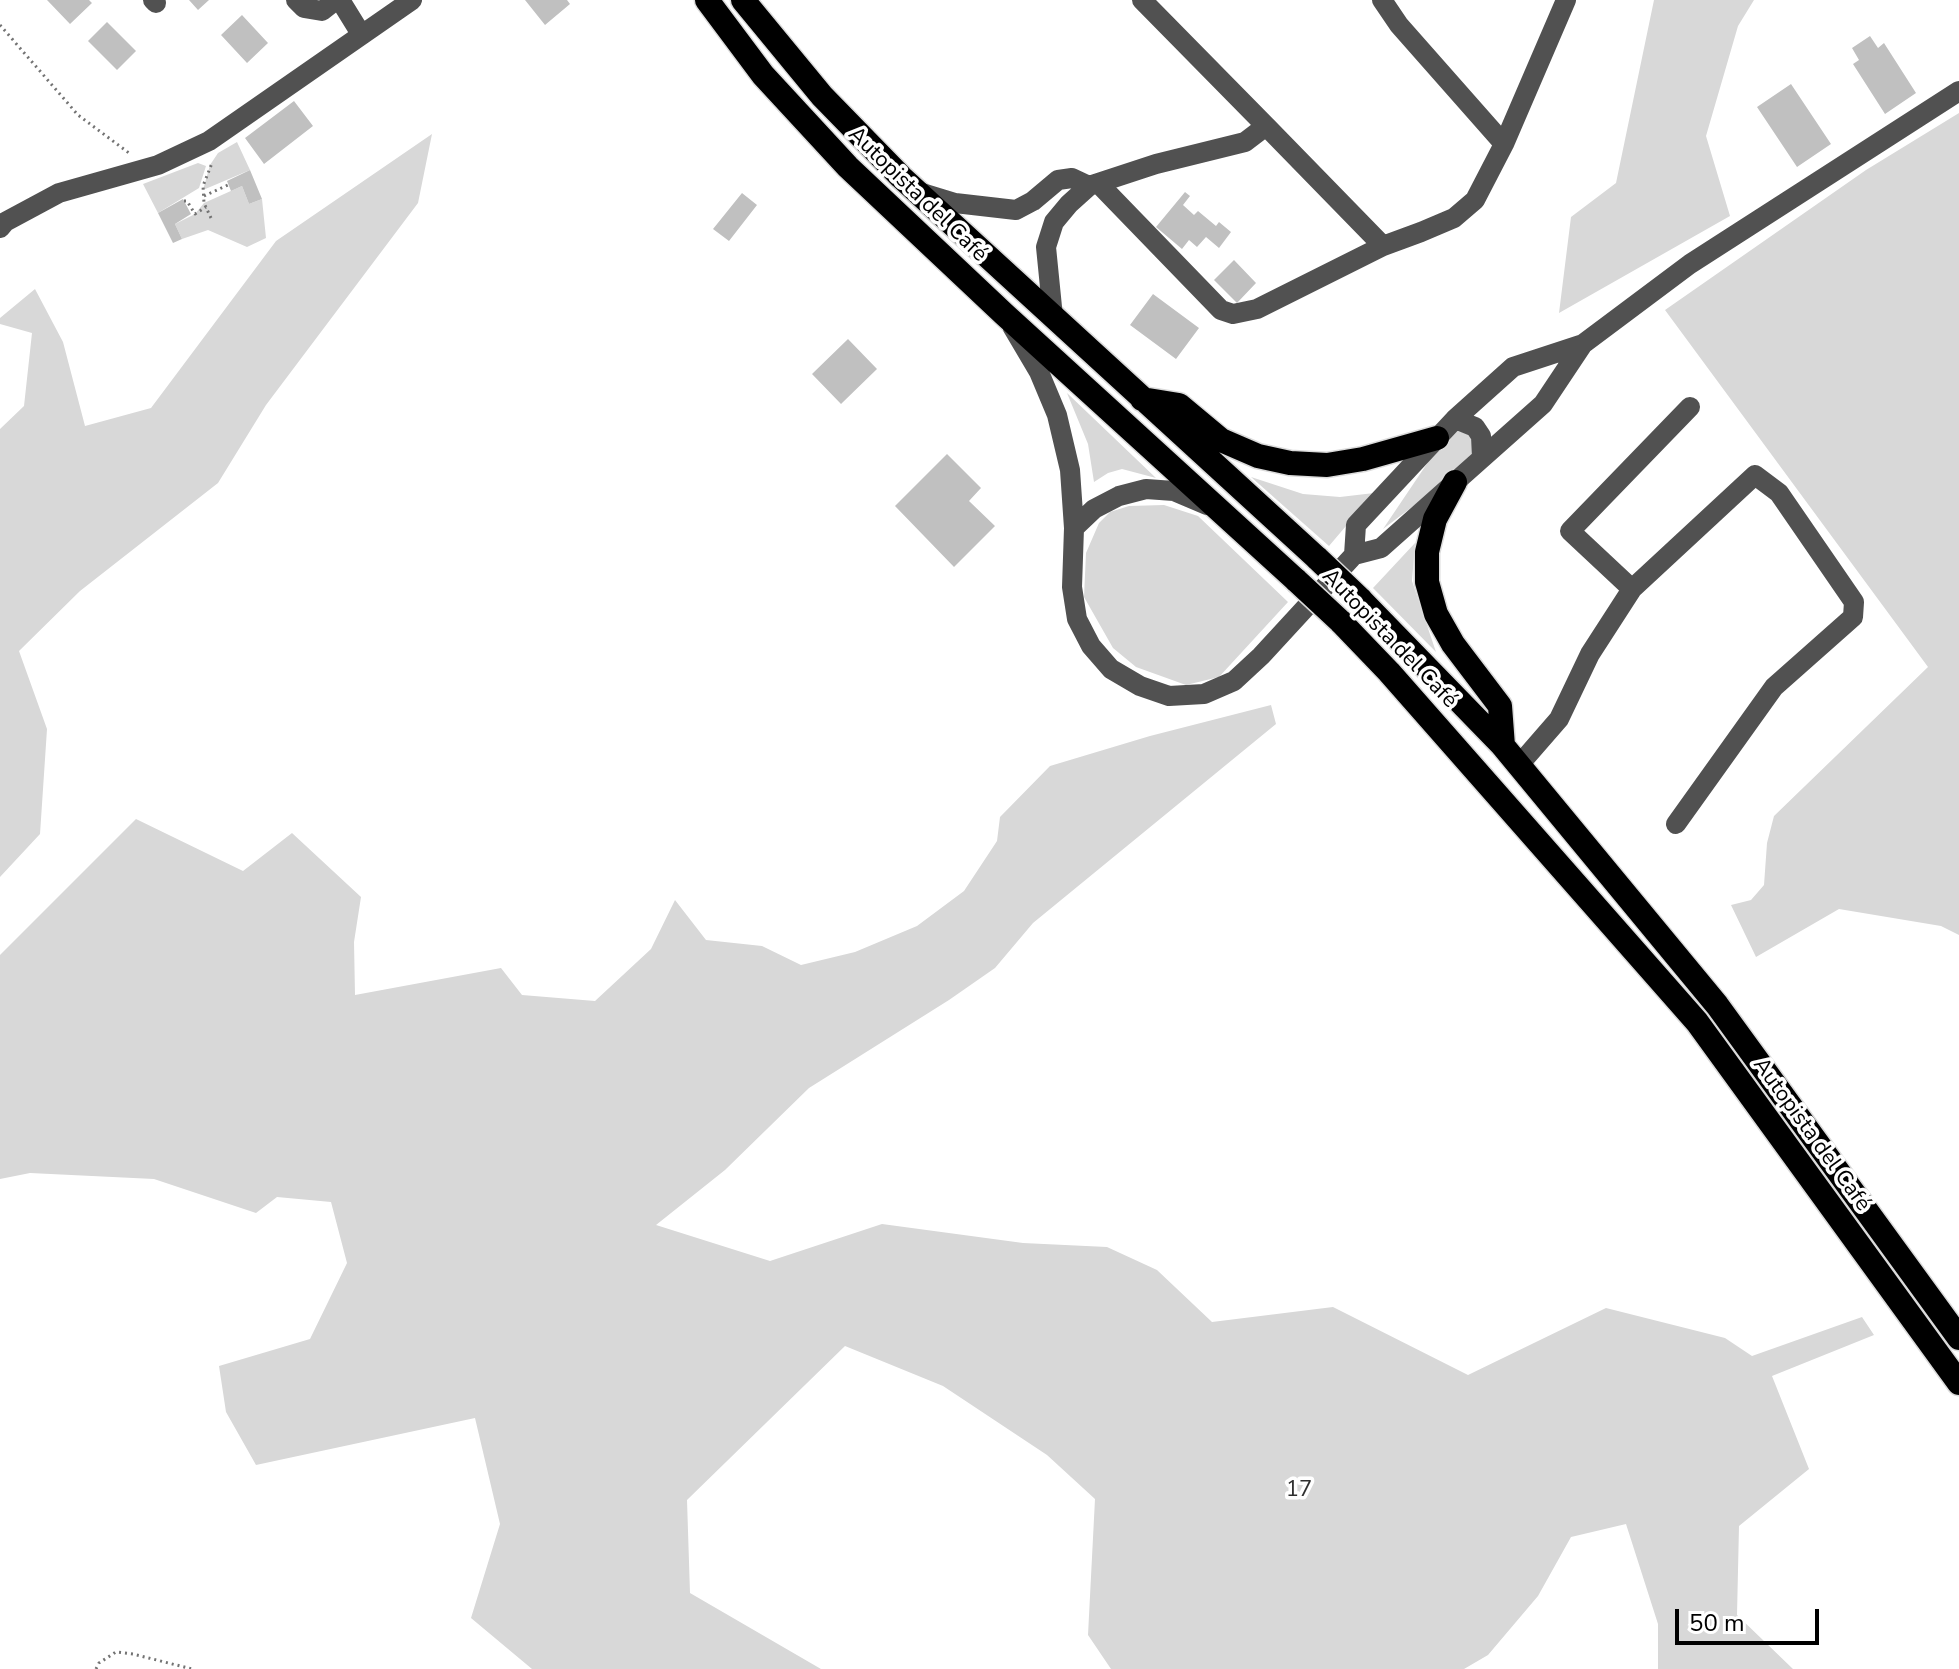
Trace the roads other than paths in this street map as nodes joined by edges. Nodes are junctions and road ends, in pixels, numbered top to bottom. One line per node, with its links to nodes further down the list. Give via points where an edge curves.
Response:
1 (296, 0): 2 (street, via 304,8 322,11)
2 (338, 0): 11 (street)
3 (412, 0): 11 (street)
4 (707, 0): 19 (highway, Autopista del Café, via 817,135)
5 (743, 0): 16 (highway, Autopista del Café, via 822,96)
6 (1142, 0): 13 (street)
7 (1372, 0): 10 (street)
8 (1382, 0): 10 (street)
9 (1566, 0): 14 (street)
10 (1399, 25): 14 (street)
11 (361, 34): 17 (street, via 231,128 158,165 59,193)
12 (1959, 91): 21 (street, via 1690,264)
13 (1266, 126): 15 (street, via 1245,142); 18 (street)
14 (1504, 144): 18 (street, via 1475,200 1454,218)
15 (1094, 185): 16 (street, via 1058,180 1016,210 955,203); 18 (street, via 1221,310 1233,314 1257,309); 20 (street, via 1054,222 1046,247)
16 (917, 191): 20 (highway, Autopista del Café)
17 (2, 225)
18 (1383, 246)
19 (1004, 314): 28 (highway, Autopista del Café); 29 (street, via 1039,372 1057,415 1070,470)
20 (1053, 317): 22 (highway, Autopista del Café)
21 (1583, 344): 24 (street, via 1513,367); 26 (street, via 1543,404)
22 (1142, 399): 25 (highway, via 1179,405 1221,440 1290,463 1327,465 1363,459); 32 (highway, Autopista del Café, bridge, via 1360,599)
23 (1690, 407): 31 (street, via 1570,531)
24 (1455, 419): 25 (street); 26 (street, via 1475,427 1484,446)
25 (1437, 438): 30 (street, via 1356,525)
26 (1482, 457): 27 (street)
27 (1455, 482): 30 (street, via 1381,548); 32 (highway, via 1435,519 1427,582 1436,614 1453,644 1500,706)
28 (1224, 515): 29 (street, via 1174,491 1146,489 1094,509); 36 (highway, Autopista del Café, bridge, via 1389,672 1697,1022)
29 (1074, 528): 30 (street, via 1072,587 1077,619 1091,646 1111,669 1169,696 1204,694 1234,681)
30 (1354, 555)
31 (1632, 589): 33 (street, via 1590,654 1559,719); 34 (street, via 1755,475 1779,493 1854,602 1853,617 1774,687)
32 (1503, 746): 33 (highway, Autopista del Café)
33 (1519, 765): 35 (highway, Autopista del Café, via 1717,1005)
34 (1676, 824)
35 (1959, 1338)
36 (1959, 1383)

